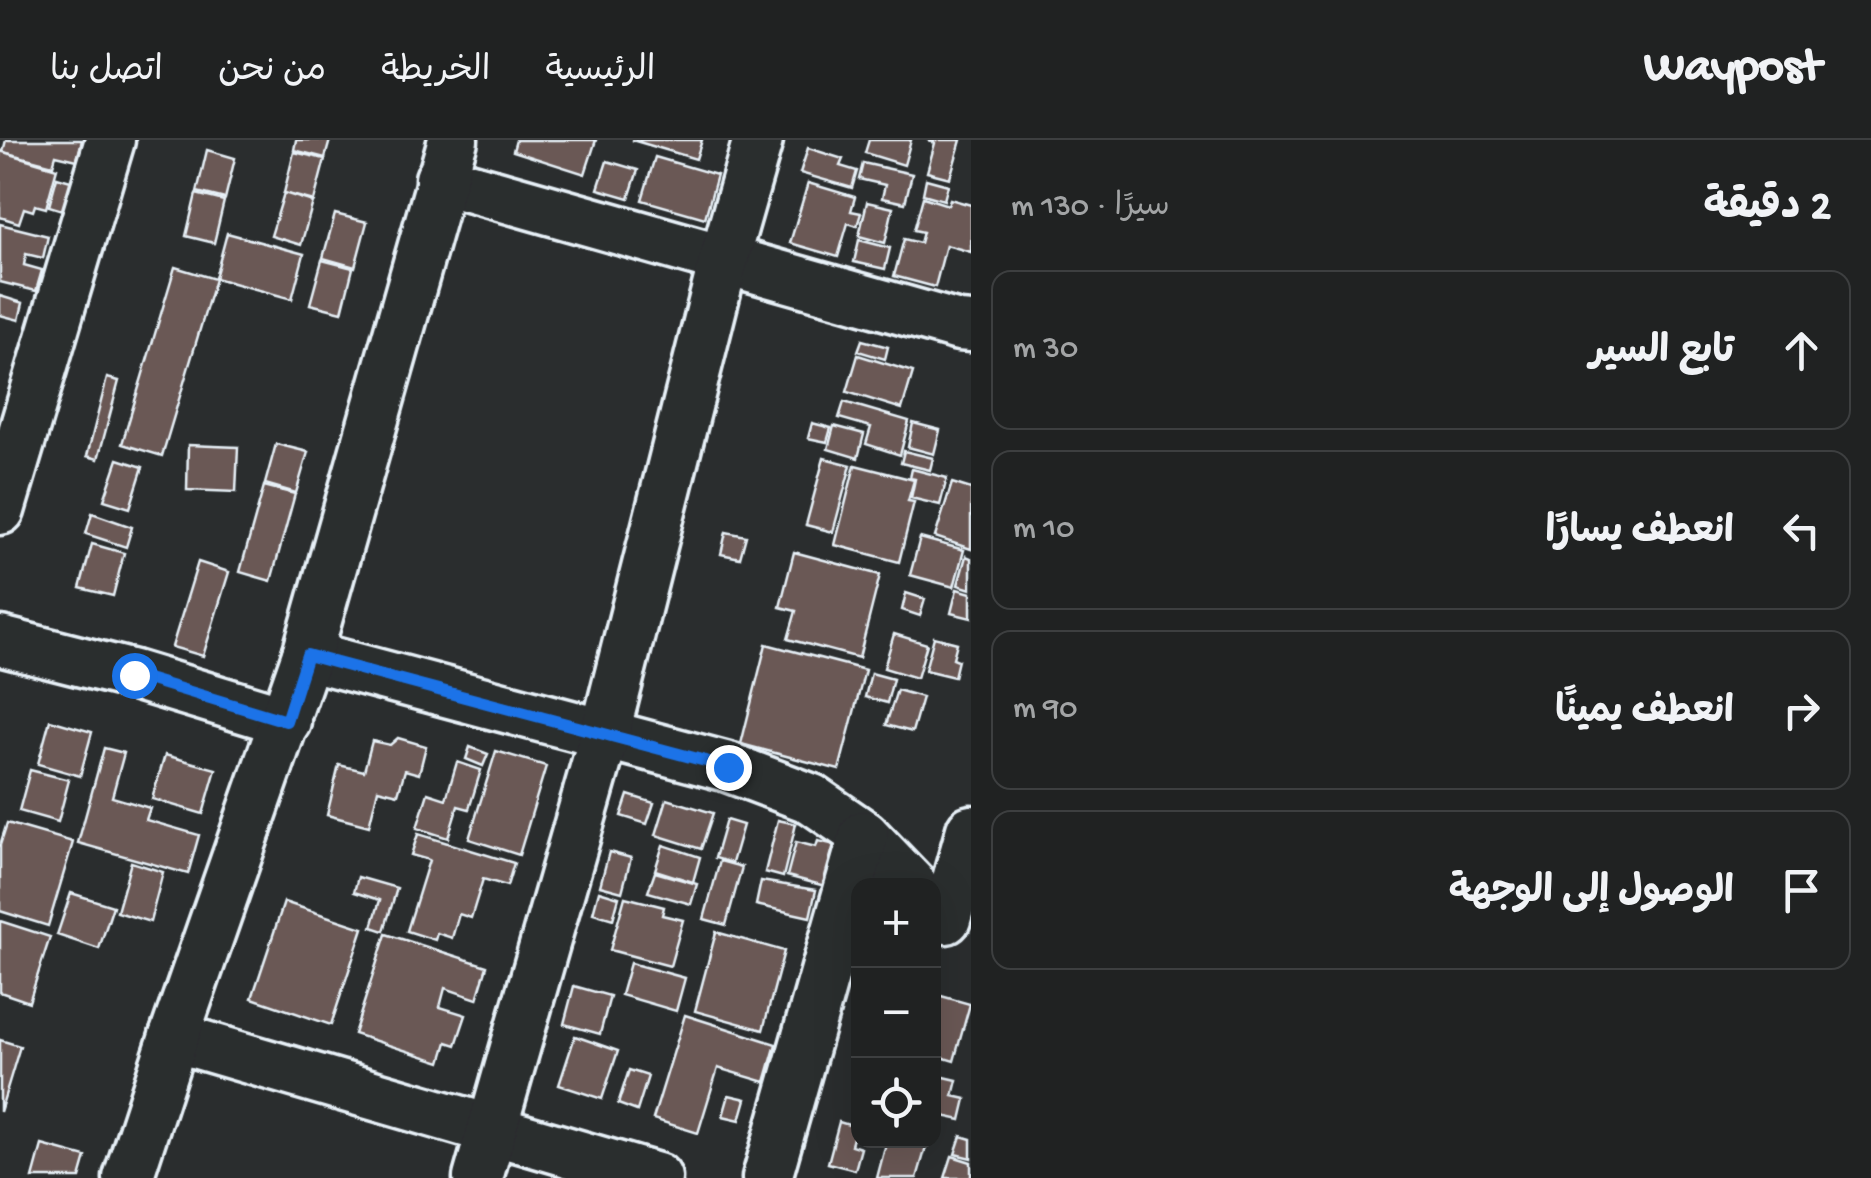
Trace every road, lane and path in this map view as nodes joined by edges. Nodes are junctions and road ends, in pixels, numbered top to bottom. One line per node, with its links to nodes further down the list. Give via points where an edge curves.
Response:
1 (110, 140): 6 (street)
2 (758, 140): 4 (street)
3 (446, 160): 4 (street); 8 (street)
4 (724, 258): 5 (street); 10 (street)
5 (971, 327)
6 (0, 510)
7 (0, 641): 9 (street)
8 (307, 655): 9 (street); 10 (street)
9 (286, 721): 15 (street)
10 (605, 732): 12 (street, via 812,799); 16 (street)
11 (971, 830): 14 (street)
12 (864, 836): 13 (street); 20 (street)
13 (905, 878)
14 (950, 919)
15 (174, 1037): 16 (street); 17 (street)
16 (492, 1129): 18 (street); 19 (street)
17 (128, 1178)
18 (478, 1178)
19 (656, 1178)
20 (767, 1178)

